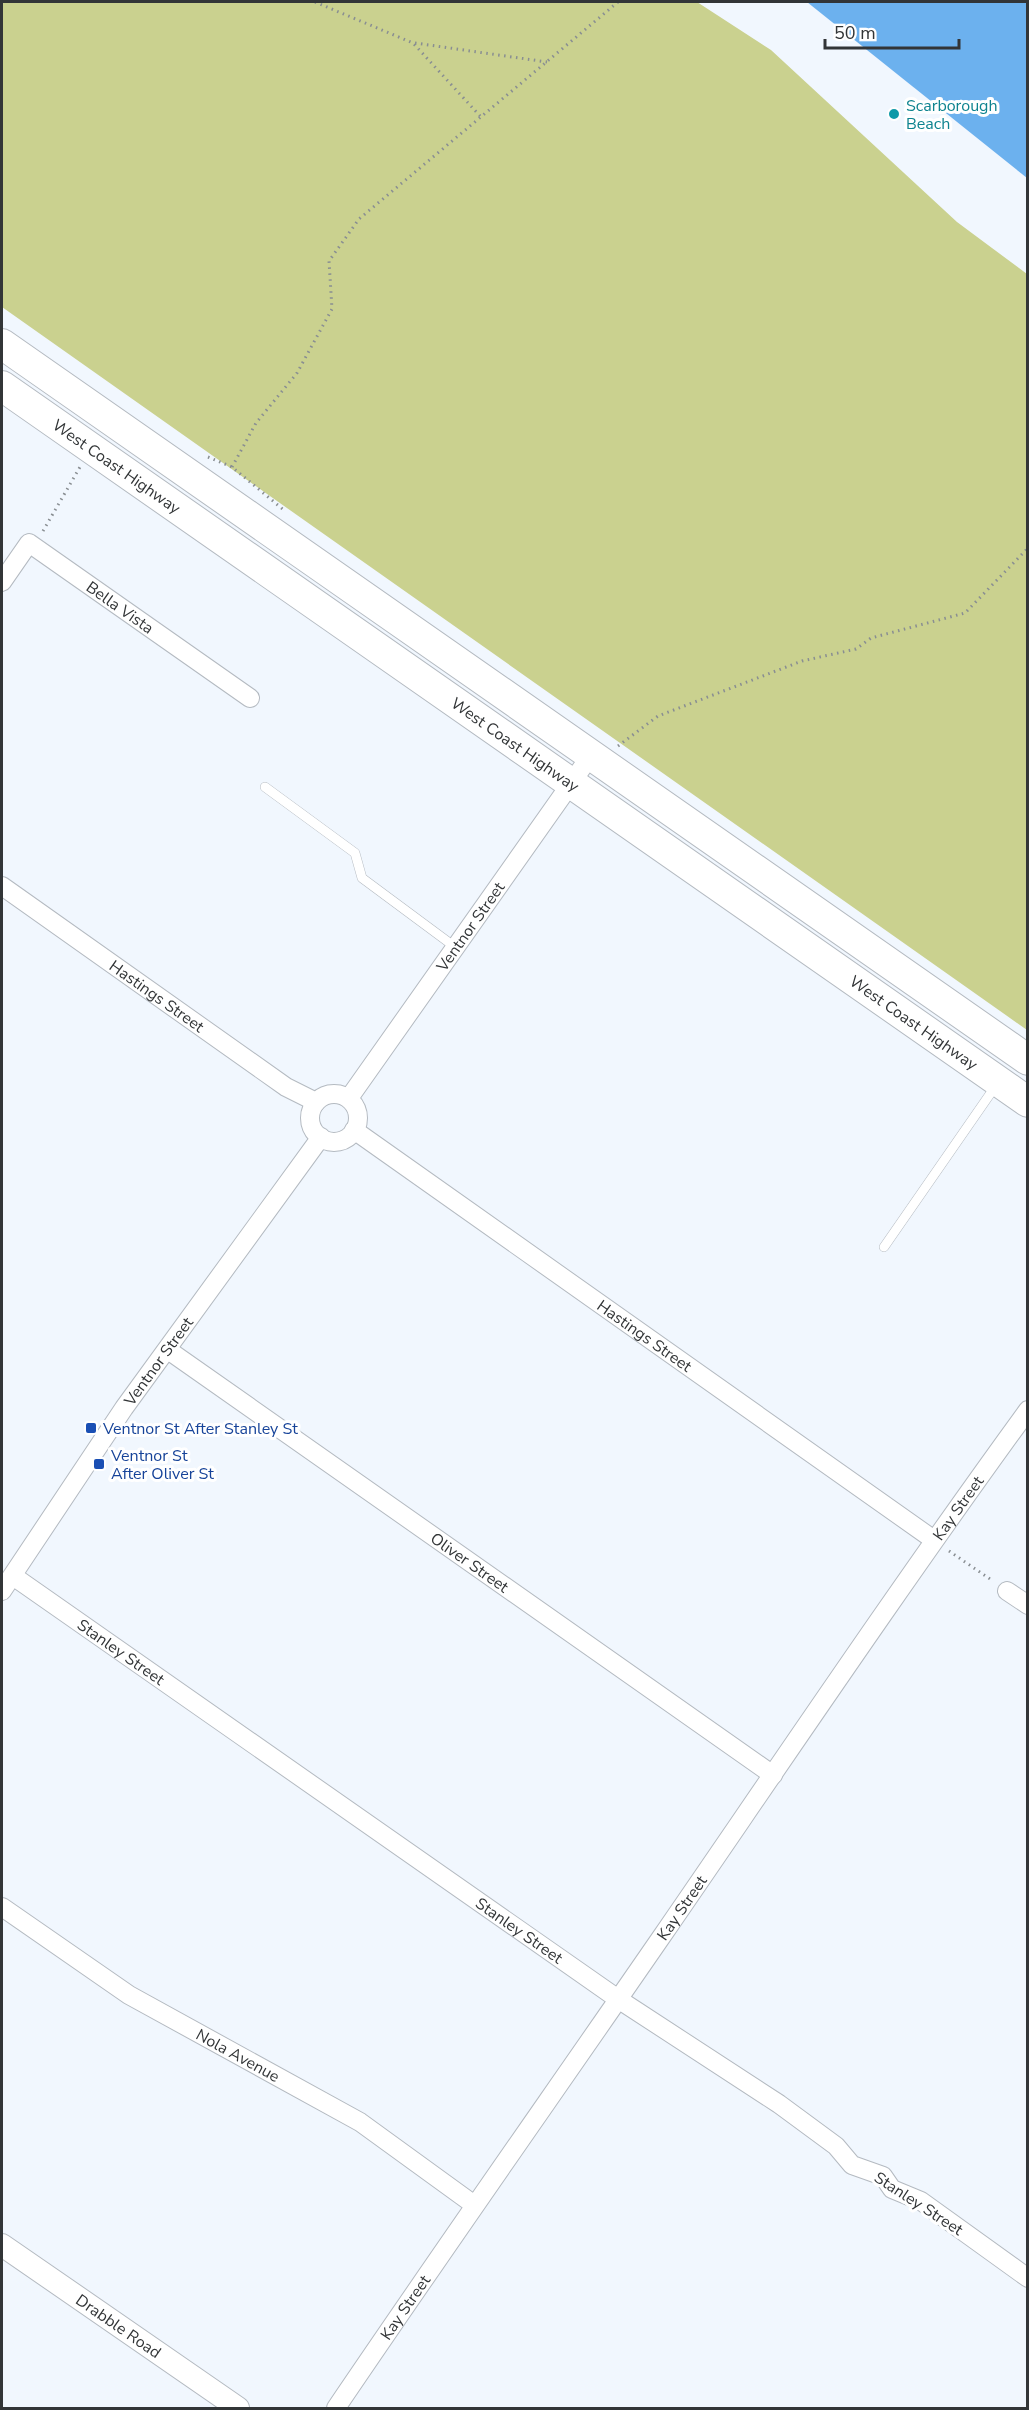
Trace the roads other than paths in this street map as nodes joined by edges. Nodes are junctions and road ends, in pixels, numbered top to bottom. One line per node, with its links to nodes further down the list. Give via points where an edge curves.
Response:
1 (2, 344): 3 (highway, West Coast Highway)
2 (2, 386): 4 (highway, West Coast Highway)
3 (206, 487): 4 (highway, via 196,504); 7 (highway, West Coast Highway)
4 (218, 537): 8 (highway, West Coast Highway)
5 (2, 582): 6 (street, Bella Vista, via 29,543)
6 (250, 698)
7 (604, 751): 8 (street, Ventnor Street); 12 (highway, West Coast Highway)
8 (570, 785): 11 (street, Ventnor Street); 13 (highway, West Coast Highway)
9 (264, 787): 11 (lane, via 355,853 362,878)
10 (2, 886): 15 (street, Hastings Street, via 277,1081)
11 (455, 947): 14 (street, Ventnor Street)
12 (1028, 1060)
13 (999, 1082): 16 (highway, West Coast Highway); 19 (lane)
14 (349, 1098): 15 (street, via 333,1094); 17 (street, via 358,1118)
15 (316, 1102): 18 (street, via 310,1119)
16 (1028, 1102)
17 (354, 1130): 18 (street, via 340,1140); 22 (street, Hastings Street)
18 (321, 1137): 20 (street, Ventnor Street)
19 (884, 1246)
20 (168, 1350): 23 (street, Ventnor Street, via 124,1408); 27 (street, Oliver Street)
21 (1028, 1410): 22 (street, Kay Street)
22 (933, 1540): 27 (street, Kay Street)
23 (13, 1576): 25 (street, Ventnor Street); 29 (street, Stanley Street)
24 (1007, 1591): 26 (street)
25 (2, 1592)
26 (1028, 1605)
27 (773, 1775): 29 (street, Kay Street)
28 (2, 1907): 30 (street, Nola Avenue, via 129,1995 360,2122)
29 (618, 1999): 30 (street, Kay Street); 32 (street, Stanley Street, via 778,2104 836,2146 852,2165 883,2176 892,2189 921,2201)
30 (473, 2204): 34 (street, Kay Street)
31 (2, 2245): 33 (street, Drabble Road)
32 (1028, 2278)
33 (237, 2408)
34 (336, 2409)

